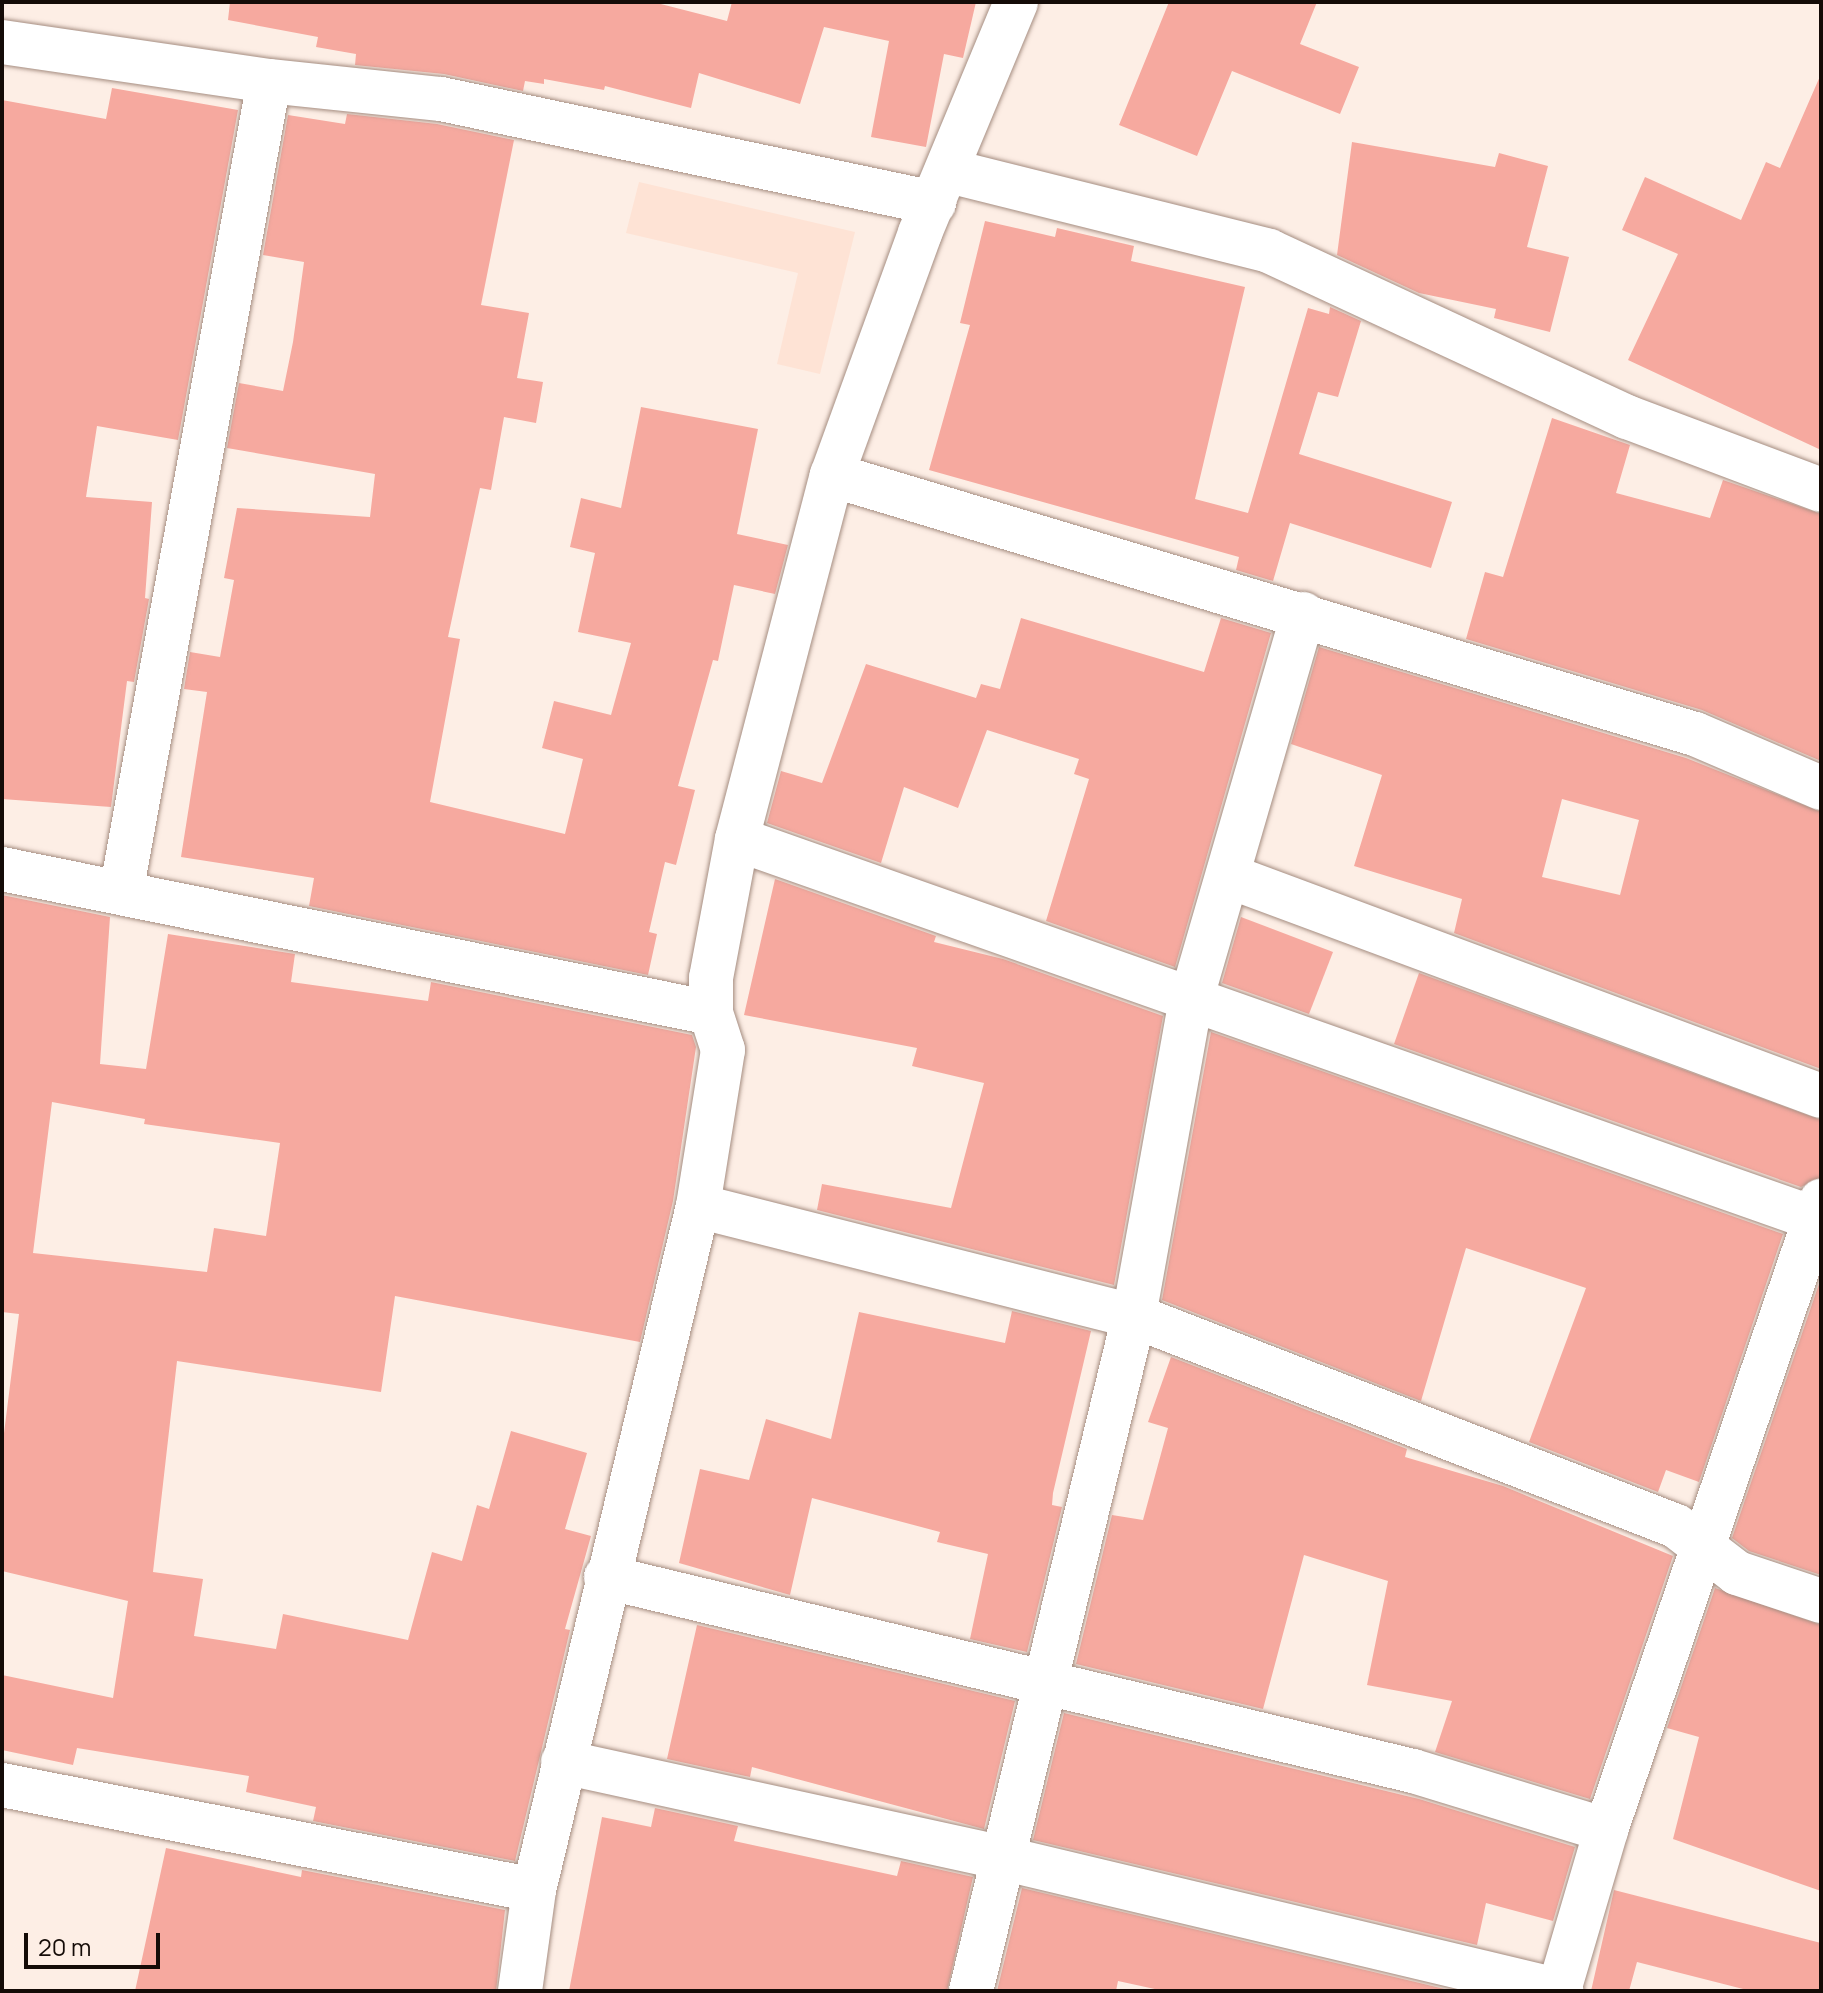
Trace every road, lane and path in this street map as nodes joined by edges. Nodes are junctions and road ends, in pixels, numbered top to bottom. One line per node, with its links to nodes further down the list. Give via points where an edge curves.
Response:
1 (1016, 2): 4 (street)
2 (2, 42): 3 (street)
3 (269, 81): 4 (street, via 441,99); 12 (street)
4 (941, 187): 5 (street); 6 (street, via 1269,251 1627,417)
5 (832, 475): 7 (street); 9 (street)
6 (1821, 490)
7 (1303, 614): 8 (street, via 1695,734); 11 (street)
8 (1821, 788)
9 (737, 839): 13 (street); 14 (street, via 711,978)
10 (2, 869): 12 (street)
11 (1231, 877): 13 (street); 15 (street)
12 (121, 893): 14 (street)
13 (1191, 1000): 17 (street); 18 (street)
14 (711, 1013): 16 (street, via 723,1050)
15 (1821, 1096)
16 (698, 1206): 18 (street); 20 (street)
17 (1819, 1214): 19 (street)
18 (1134, 1316): 19 (street, via 1676,1526); 22 (street)
19 (1706, 1551): 21 (street, via 1737,1573); 25 (street)
20 (606, 1577): 22 (street); 23 (street)
21 (1821, 1601)
22 (1044, 1684): 25 (street, via 1413,1771); 26 (street)
23 (563, 1762): 26 (street); 27 (street)
24 (2, 1785): 27 (street)
25 (1606, 1830): 28 (street)
26 (1002, 1858): 28 (street); 30 (street)
27 (534, 1890): 29 (street)
28 (1560, 1990)
29 (520, 1991)
30 (971, 1991)

